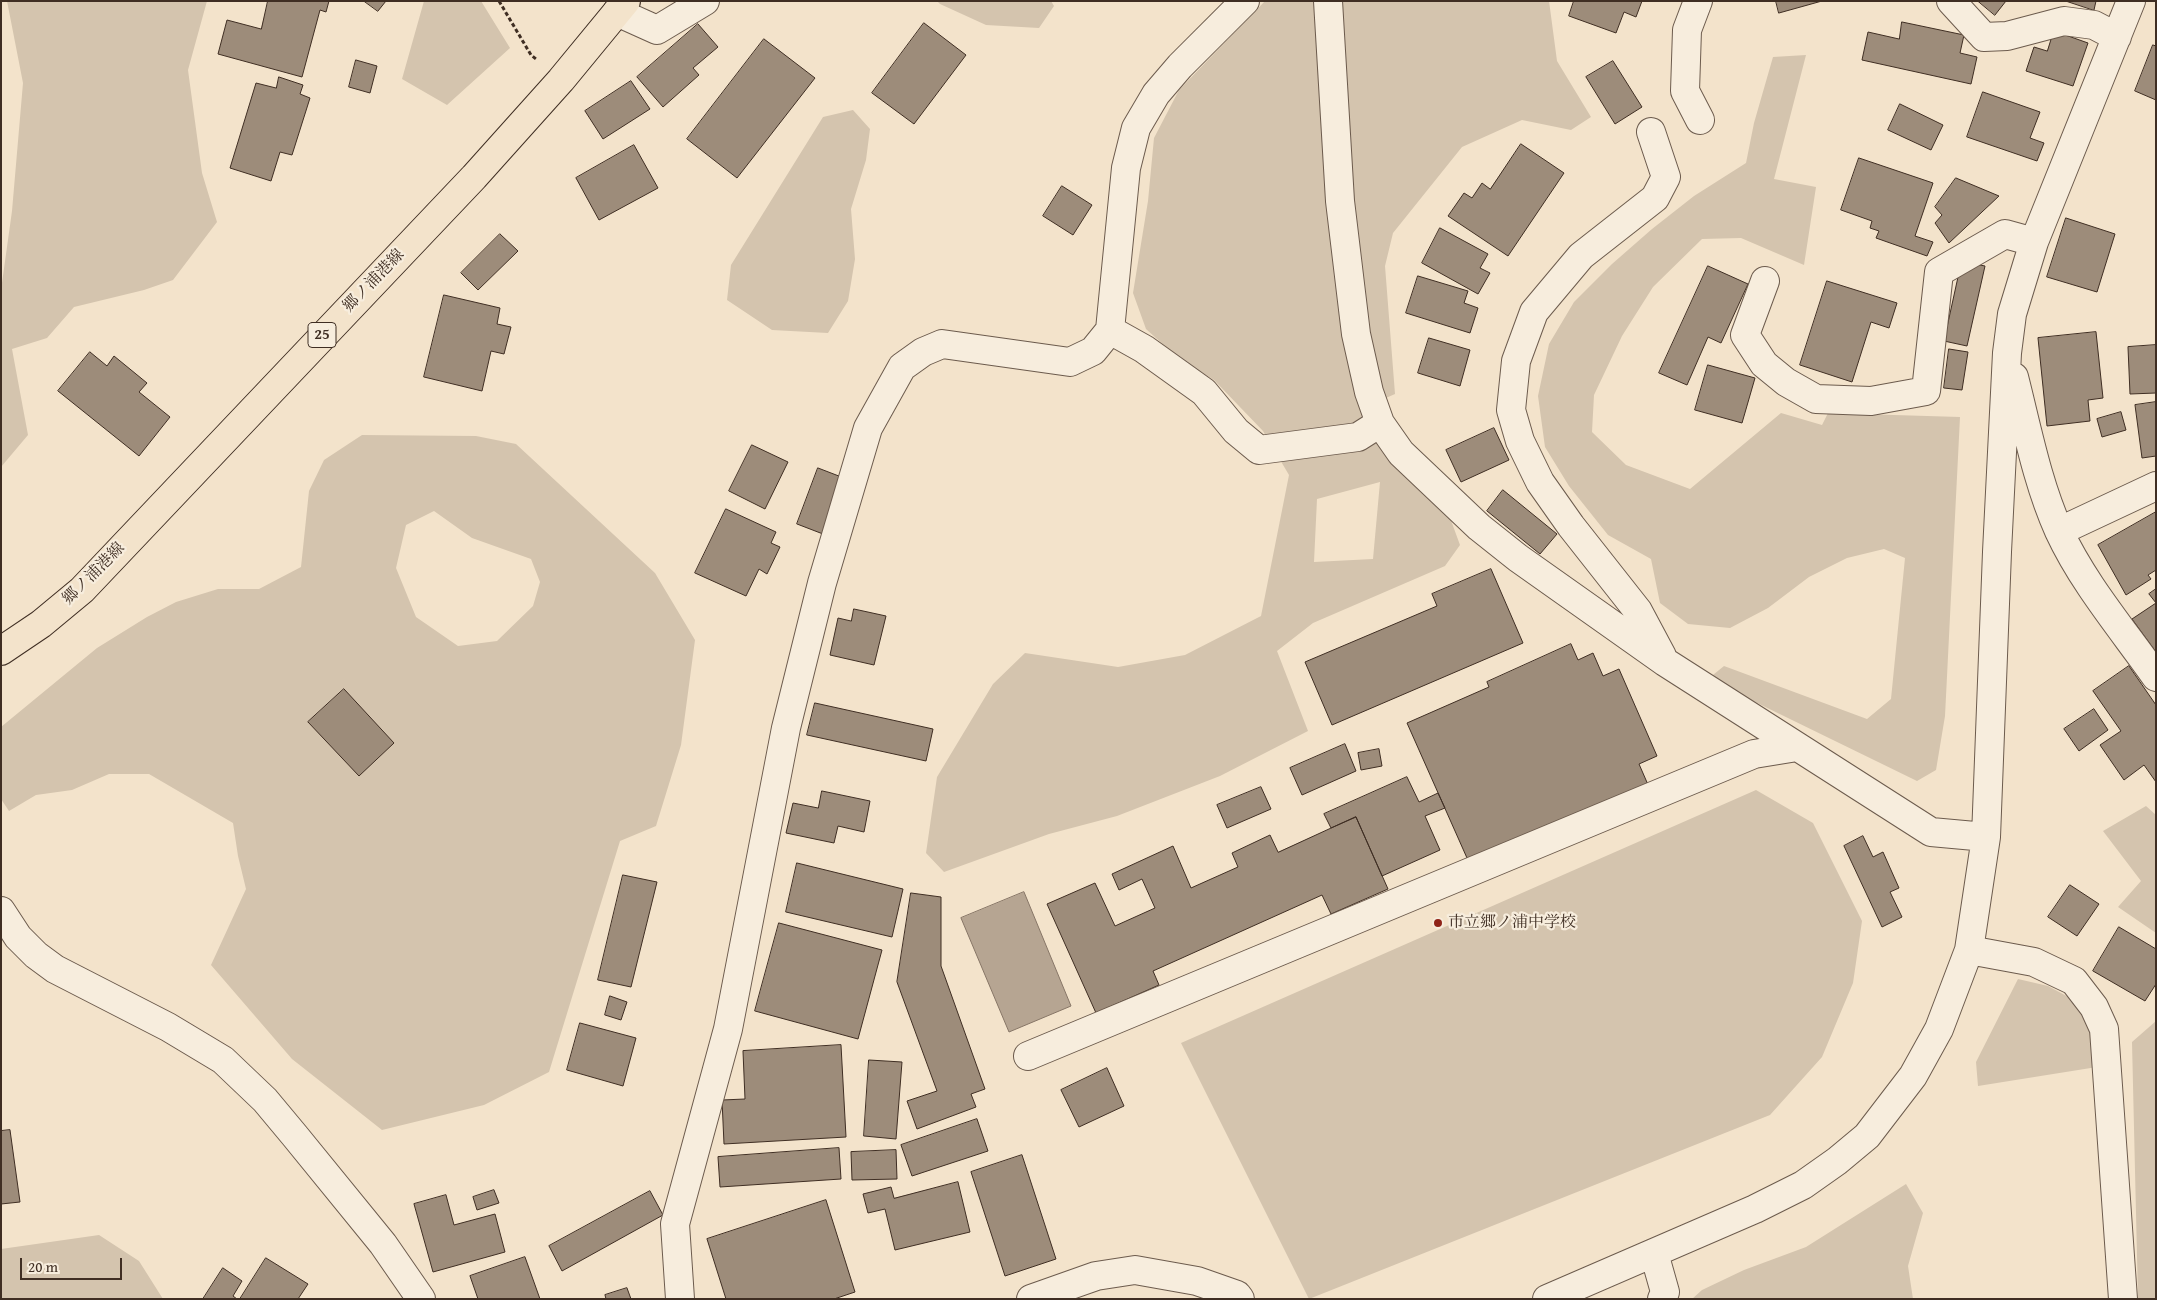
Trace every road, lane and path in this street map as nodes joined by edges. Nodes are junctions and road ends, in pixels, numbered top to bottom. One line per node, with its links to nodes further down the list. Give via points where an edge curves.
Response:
1 (498, 1): 10 (path, via 531,55)
2 (705, 1): 8 (street, via 657,30)
3 (1245, 1): 15 (street, via 1180,66 1156,94 1136,128 1126,168)
4 (1328, 1): 17 (street, via 1340,201 1355,324)
5 (1698, 1): 11 (street, via 1687,30 1684,92)
6 (1951, 1): 9 (street, via 1984,37 2007,36 2064,21 2094,25)
7 (2131, 1): 9 (street)
8 (622, 6): 10 (main road, 郷ノ浦港線 / 25)
9 (2117, 38): 13 (street)
10 (560, 80): 20 (main road, 郷ノ浦港線 / 25, via 474,177 82,590)
11 (1700, 120)
12 (1652, 132): 21 (street, via 1666,177 1655,198 1581,256 1534,312 1516,361 1511,410 1520,441 1540,482 1570,526 1638,611)
13 (2034, 242): 14 (street, via 2005,234 1939,272 1926,391 1871,401 1816,399 1786,382 1764,364 1745,335); 16 (street, via 2012,314)
14 (1765, 281)
15 (1110, 330): 17 (street, via 1144,349 1204,392 1236,431 1259,450 1358,437); 30 (street, via 1093,351 1070,362 942,344 923,352 902,367 868,428 822,583 786,728 728,1029 675,1224)
16 (2007, 353): 19 (street, via 2045,496); 24 (street)
17 (1380, 423): 21 (street, via 1401,453 1478,527)
18 (2156, 486): 19 (street)
19 (2060, 531): 22 (street, via 2078,566)
20 (1, 651)
21 (1664, 662): 23 (street)
22 (2156, 677)
23 (1797, 747): 24 (street, via 1931,832); 27 (street, via 1754,754)
24 (1986, 838): 26 (street)
25 (1, 911): 29 (street, via 18,937 55,969 168,1027 223,1060 265,1100 295,1136 383,1244)
26 (1969, 950): 28 (street, via 1939,1029 1913,1076 1867,1136 1803,1185); 35 (street, via 2034,962 2074,981 2094,1007 2104,1029)
27 (1028, 1056)
28 (1654, 1253): 33 (street); 34 (street, via 1665,1292)
29 (421, 1299)
30 (680, 1299)
31 (1030, 1299): 32 (street, via 1096,1276 1135,1270 1197,1281 1237,1295)
32 (1240, 1299)
33 (1547, 1299)
34 (1662, 1299)
35 (2123, 1299)

